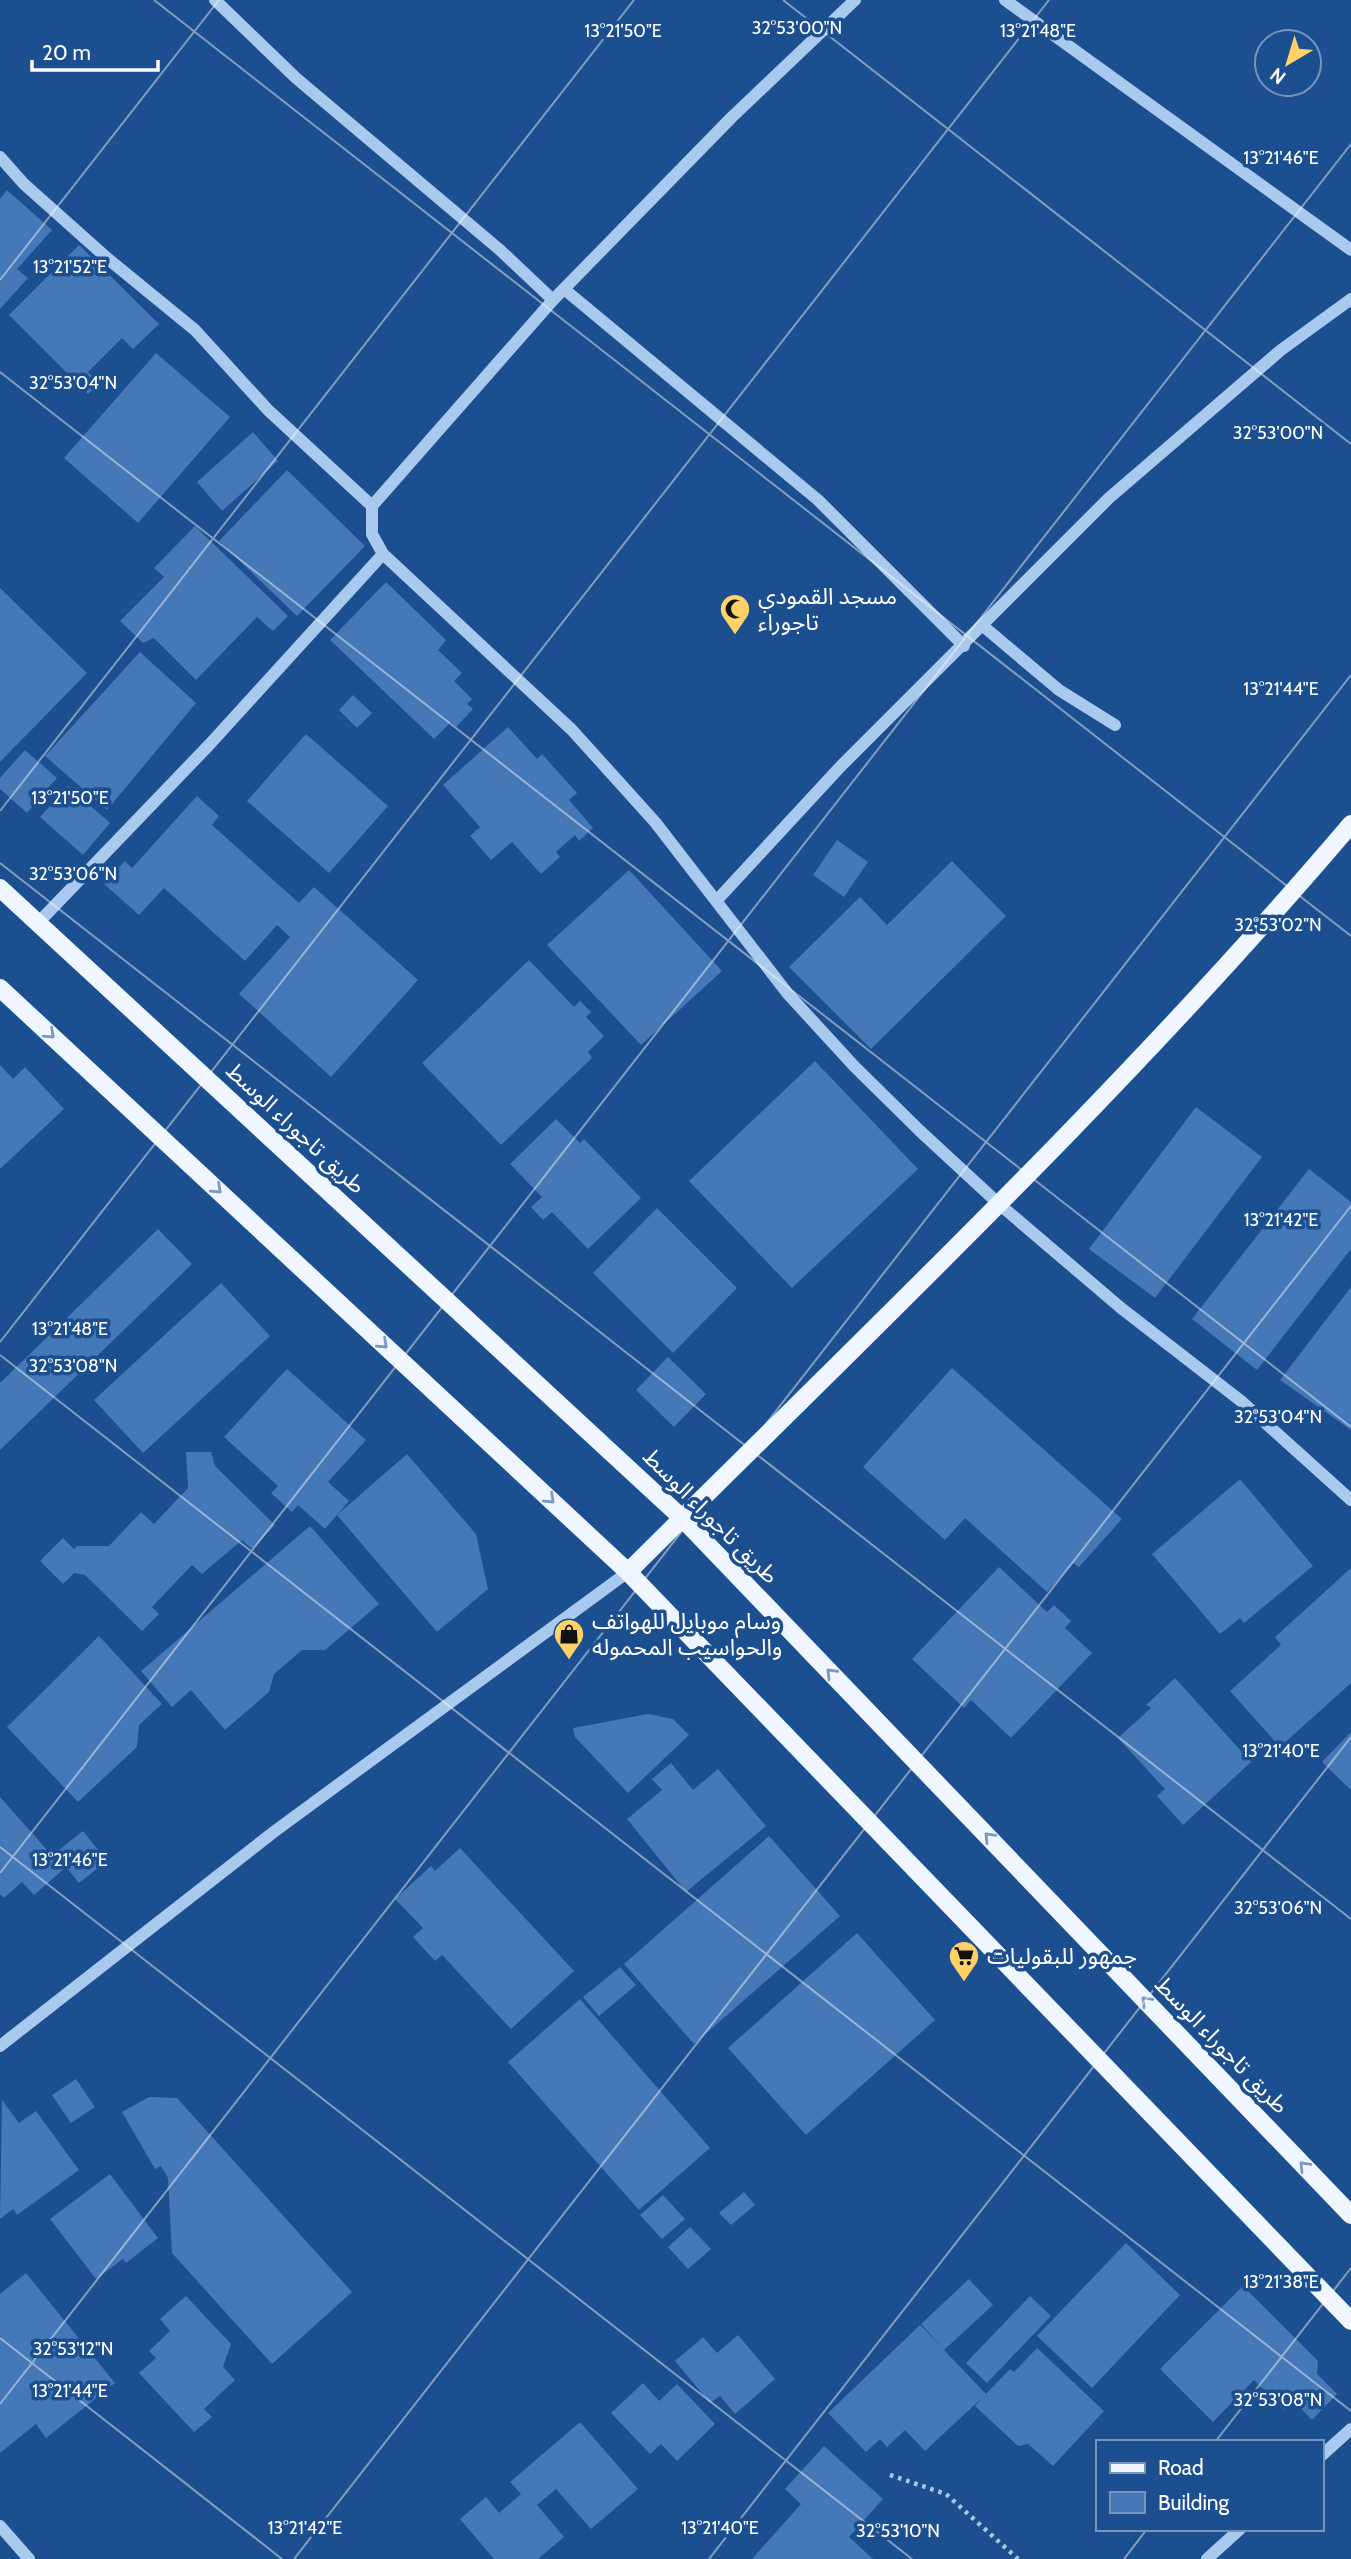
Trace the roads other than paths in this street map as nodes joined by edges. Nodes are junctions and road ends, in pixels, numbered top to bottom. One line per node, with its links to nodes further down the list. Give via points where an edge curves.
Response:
1 (215, 0): 8 (street, via 296,78)
2 (855, 0): 6 (street, via 732,117)
3 (1012, 2): 5 (street)
4 (0, 158): 9 (street, via 107,258 195,330 268,410)
5 (1351, 250)
6 (564, 289): 8 (street); 12 (street, via 818,500)
7 (1351, 299): 11 (street, via 1281,350 1109,498)
8 (553, 300): 9 (street)
9 (372, 506): 10 (street, via 372,534)
10 (383, 554): 16 (street, via 572,730); 17 (street)
11 (983, 626): 12 (street); 13 (street, via 1059,690)
12 (964, 646): 16 (street, via 841,766)
13 (1115, 725)
14 (1351, 824): 19 (main road, via 1218,978)
15 (0, 888): 17 (main road, طريق تاجوراء الوسط)
16 (718, 899): 19 (street, via 788,994 853,1066)
17 (38, 923): 21 (main road, طريق تاجوراء الوسط)
18 (0, 988): 22 (main road, one-way to 22)
19 (999, 1204): 20 (street); 21 (main road)
20 (1349, 1494)
21 (682, 1518): 22 (main road); 24 (main road, طريق تاجوراء الوسط, one-way to 21)
22 (628, 1572): 23 (street, via 275,1831); 25 (main road)
23 (0, 2046)
24 (1351, 2215)
25 (1351, 2321)
26 (1351, 2429): 27 (street)
27 (1323, 2454)
28 (0, 2526): 30 (street)
29 (1238, 2531): 31 (street)
30 (29, 2559)
31 (1207, 2559)

